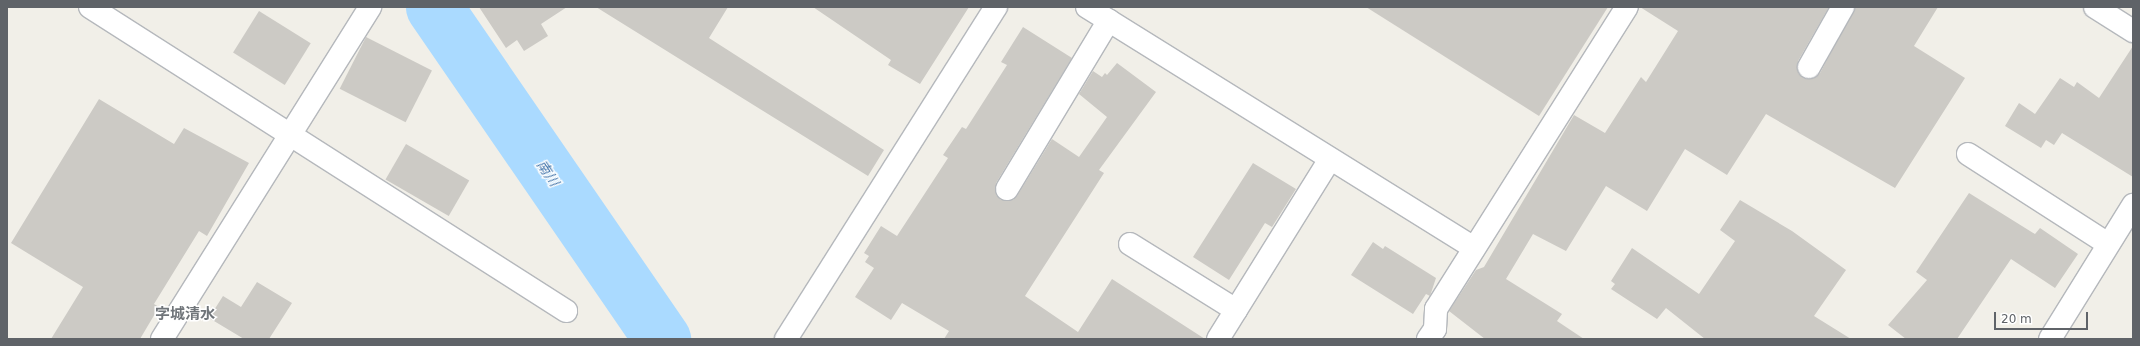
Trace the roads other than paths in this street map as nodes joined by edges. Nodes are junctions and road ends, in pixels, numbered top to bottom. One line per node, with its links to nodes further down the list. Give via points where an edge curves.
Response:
1 (90, 7): 11 (street)
2 (370, 7): 11 (street)
3 (996, 7): 23 (street)
4 (1087, 7): 8 (street)
5 (1627, 7): 18 (street)
6 (1843, 7): 10 (street)
7 (2095, 7): 9 (street)
8 (1108, 20): 13 (street); 14 (street)
9 (2133, 31)
10 (1809, 67)
11 (289, 133): 20 (street); 22 (street)
12 (1968, 154): 17 (street)
13 (1330, 159): 18 (street); 19 (street)
14 (1007, 189)
15 (2133, 205): 17 (street)
16 (1130, 244): 19 (street)
17 (2108, 244): 25 (street)
18 (1474, 248): 21 (street, via 1436,309)
19 (1236, 310): 24 (street)
20 (566, 311)
21 (1438, 336)
22 (162, 339)
23 (786, 339)
24 (1218, 339)
25 (2050, 339)

